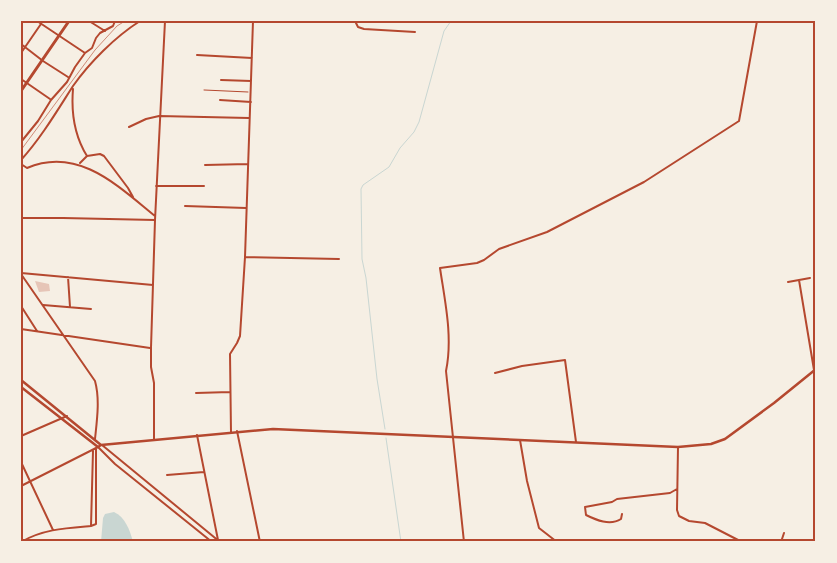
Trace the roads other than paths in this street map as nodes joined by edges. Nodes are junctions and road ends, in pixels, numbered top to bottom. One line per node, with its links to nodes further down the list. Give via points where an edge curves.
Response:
1 (38, 21): 11 (street)
2 (44, 21): 11 (street)
3 (69, 21): 14 (main road)
4 (89, 21): 12 (street)
5 (115, 21): 12 (street)
6 (140, 21): 27 (street, via 120,36)
7 (165, 21): 32 (street)
8 (254, 21): 20 (street)
9 (355, 21): 13 (street, via 364,30)
10 (757, 21): 82 (street, via 739,121 644,182 547,232 499,248 477,263 440,268 450,339 446,371)
11 (41, 24): 14 (street); 16 (street)
12 (105, 31): 18 (street)
13 (415, 32)
14 (59, 36): 18 (street); 21 (main road)
15 (21, 44): 16 (street)
16 (25, 47): 17 (street); 21 (street)
17 (21, 53)
18 (85, 53): 22 (street)
19 (196, 55): 20 (street)
20 (252, 58): 25 (street)
21 (43, 61): 22 (street); 26 (main road)
22 (69, 77): 29 (street)
23 (21, 79): 26 (street)
24 (221, 80): 25 (street)
25 (251, 81): 31 (street)
26 (27, 83): 28 (main road); 29 (street)
27 (73, 87): 36 (street, via 72,114 81,147); 37 (street)
28 (21, 91)
29 (51, 100): 35 (street)
30 (220, 100): 31 (street)
31 (251, 102): 33 (street)
32 (159, 116): 33 (street); 34 (street); 44 (street)
33 (249, 118): 40 (street)
34 (129, 127)
35 (21, 142)
36 (87, 156): 39 (street); 46 (street, via 104,156)
37 (21, 160)
38 (21, 164): 42 (street)
39 (79, 164): 42 (street, via 44,162); 46 (street, via 100,174)
40 (248, 164): 41 (street); 48 (street)
41 (205, 165)
42 (27, 168): 43 (street)
43 (22, 171)
44 (156, 186): 45 (street); 49 (street)
45 (204, 186)
46 (134, 199): 49 (street)
47 (186, 206): 48 (street)
48 (246, 208): 52 (street)
49 (155, 216): 51 (street)
50 (21, 218): 51 (street)
51 (155, 220): 59 (street)
52 (245, 258): 53 (street); 73 (street, via 240,336 230,354)
53 (339, 259)
54 (21, 273): 55 (street); 60 (street)
55 (68, 277): 59 (street); 62 (street)
56 (810, 278): 57 (street)
57 (799, 280): 58 (street); 68 (street)
58 (788, 282)
59 (154, 285): 67 (street)
60 (43, 305): 62 (street); 66 (street)
61 (21, 306): 65 (street)
62 (70, 307): 63 (street)
63 (91, 309)
64 (21, 329): 65 (street)
65 (37, 331): 66 (street)
66 (63, 334): 67 (street); 84 (street, via 97,387)
67 (151, 348): 85 (street)
68 (815, 369): 89 (main road, via 725,439 711,444)
69 (495, 373): 86 (street, via 564,360)
70 (21, 380): 72 (main road)
71 (21, 387): 75 (main road)
72 (33, 389): 75 (main road); 76 (main road)
73 (230, 392): 74 (street); 79 (street)
74 (196, 393)
75 (28, 394): 77 (main road)
76 (67, 416): 77 (street); 84 (main road)
77 (62, 418): 81 (street); 87 (main road)
78 (237, 431): 79 (main road); 82 (main road, via 273,429); 105 (street)
79 (231, 432): 80 (main road)
80 (197, 435): 85 (main road); 92 (street)
81 (21, 436)
82 (454, 436): 83 (main road); 106 (street)
83 (520, 439): 86 (main road); 107 (street, via 526,481 539,528)
84 (95, 440): 87 (street); 88 (main road)
85 (154, 440): 88 (main road)
86 (576, 442): 89 (main road)
87 (94, 444): 88 (main road)
88 (98, 446): 90 (street); 96 (street); 103 (street); 103 (street, via 116,464)
89 (678, 447): 98 (street)
90 (93, 450): 94 (street); 95 (street)
91 (21, 462): 94 (street)
92 (204, 472): 93 (street); 103 (street)
93 (167, 475)
94 (30, 481): 97 (street); 101 (street)
95 (92, 484): 96 (street); 100 (street)
96 (96, 484): 100 (street, via 96,524)
97 (21, 486)
98 (677, 489): 99 (street, via 670,493 617,499 585,507 586,515 602,522 616,522); 108 (street, via 680,516)
99 (622, 514)
100 (91, 526): 101 (street)
101 (53, 530): 104 (street)
102 (784, 533): 109 (street)
103 (216, 541)
104 (21, 542)
105 (260, 542)
106 (464, 542)
107 (557, 542)
108 (742, 542)
109 (781, 542)

